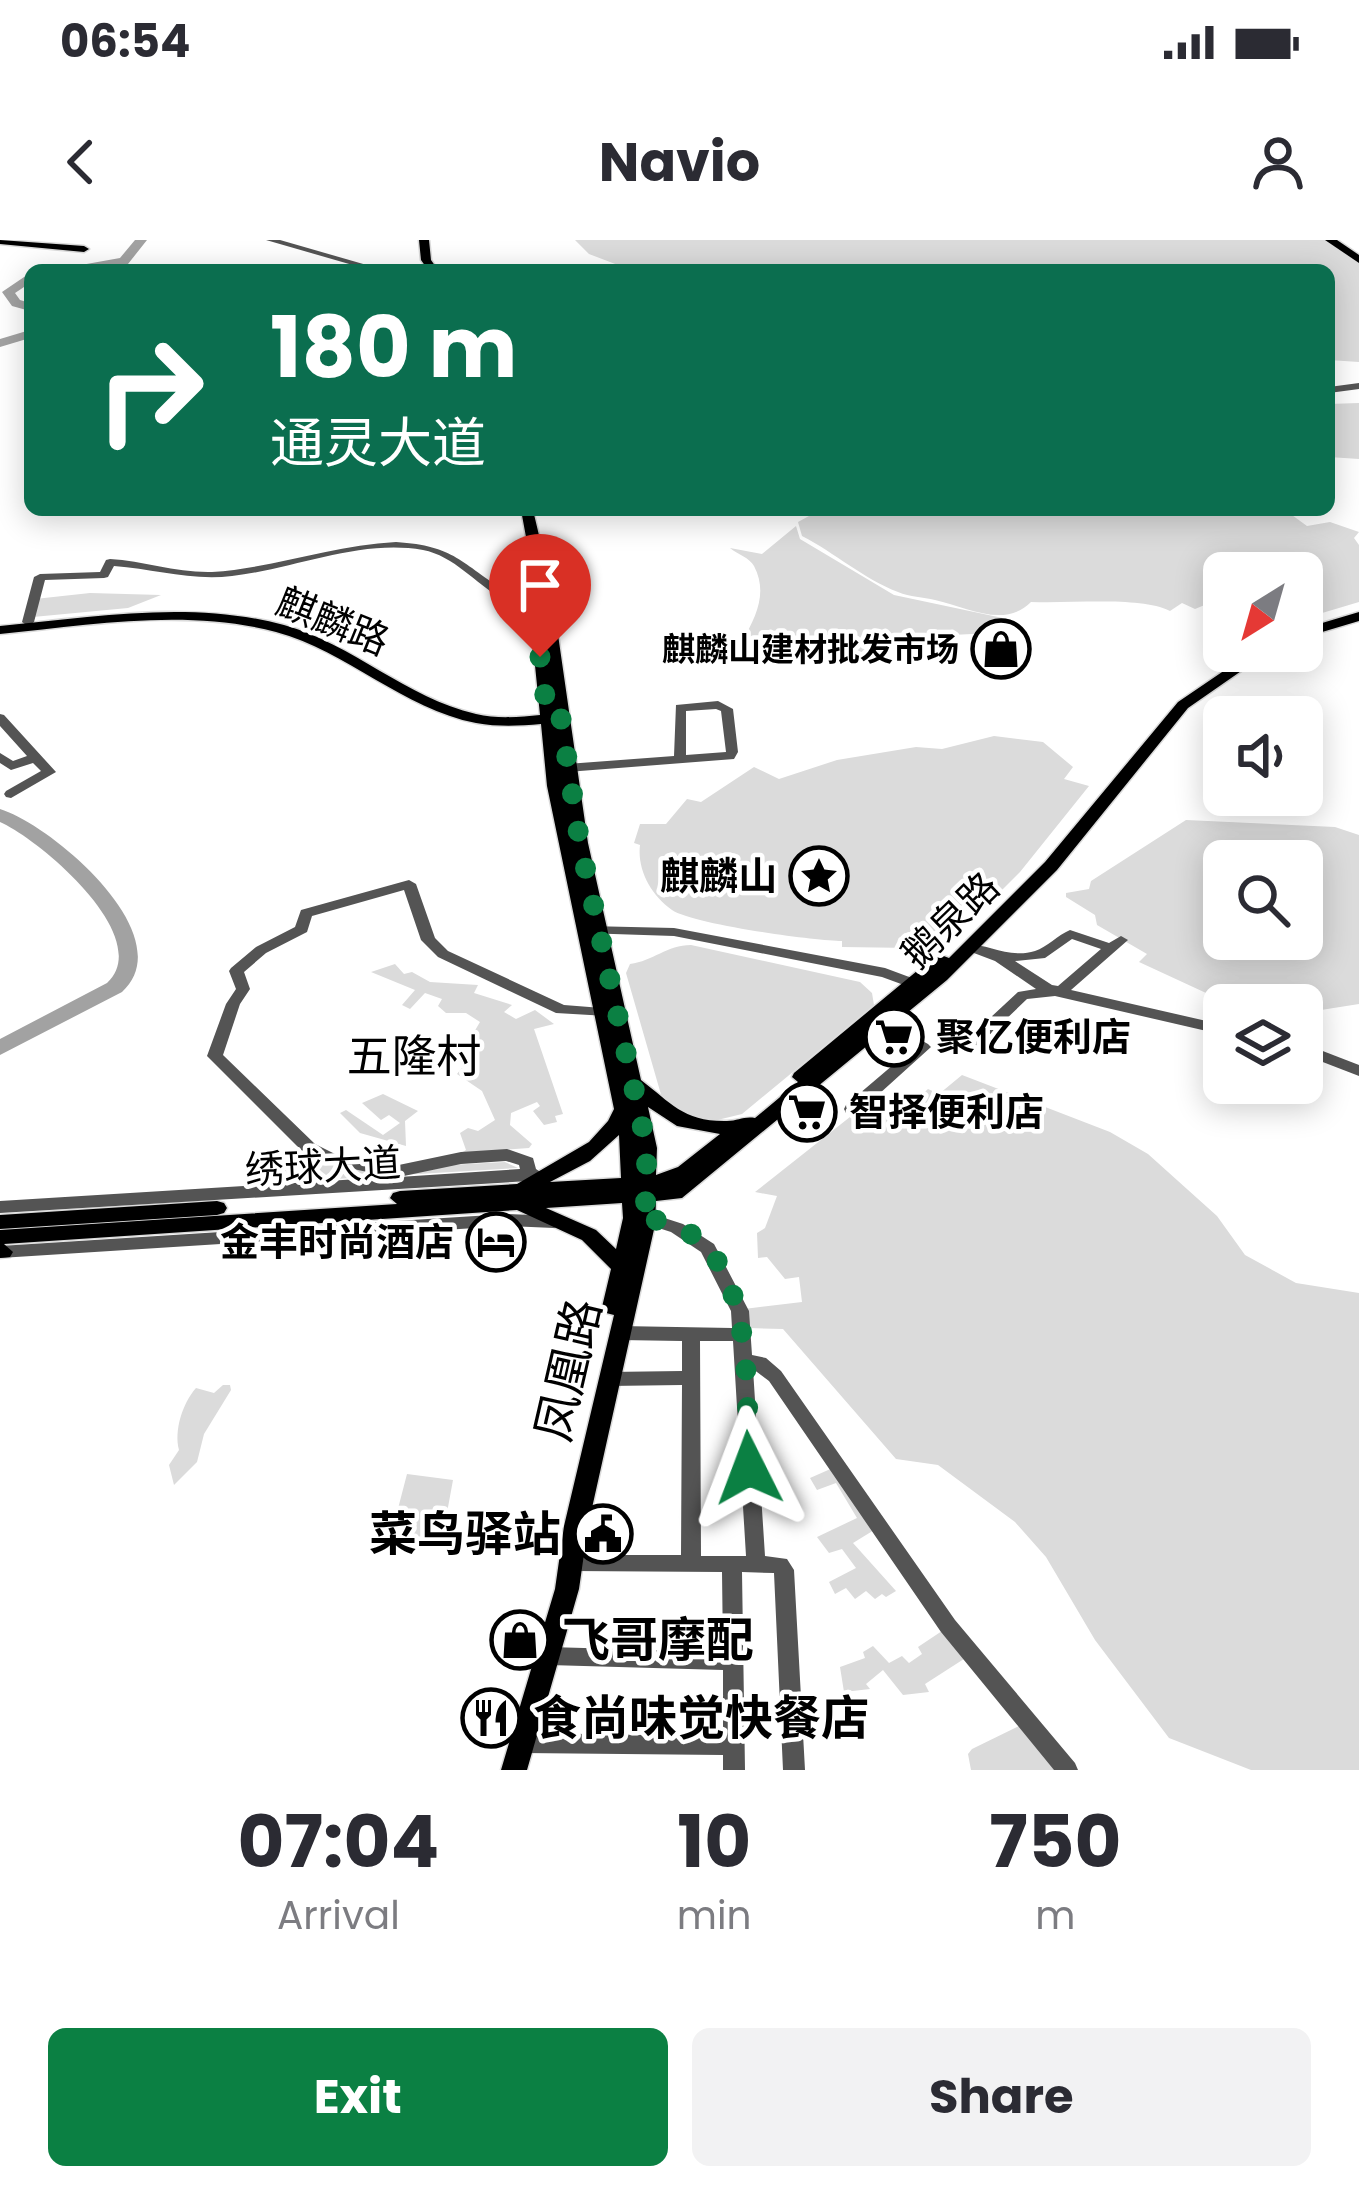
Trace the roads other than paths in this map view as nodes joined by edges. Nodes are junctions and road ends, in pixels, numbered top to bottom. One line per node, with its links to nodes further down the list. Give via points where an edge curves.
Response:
1 (1332, 240): 6 (main road)
2 (270, 241): 5 (street); 7 (street)
3 (0, 242): 4 (main road)
4 (82, 250)
5 (261, 252)
6 (1359, 259)
7 (349, 264)
8 (515, 516): 10 (main road)
9 (528, 516): 17 (main road, via 544,586)
10 (536, 608): 12 (street, via 508,600 446,555 404,546 210,575 110,562 104,575 40,577); 17 (main road)
11 (1359, 613): 13 (main road)
12 (28, 622): 14 (main road, 麒麟路); 17 (main road, 麒麟路, via 182,613 261,618 326,639 447,702)
13 (1323, 624)
14 (0, 628): 17 (main road, 麒麟路, via 158,618 258,624 306,637 472,718)
15 (1216, 672): 27 (main road, 鹅泉路, via 1168,709 1032,873)
16 (1229, 672): 25 (main road, 鹅泉路, via 1177,712 1051,866)
17 (553, 716): 22 (main road); 24 (main road)
18 (0, 718): 21 (street)
19 (0, 757): 21 (street, via 11,766)
20 (680, 757): 20 (street, via 680,708 727,709 731,754); 22 (street)
21 (34, 758): 23 (street, via 49,772)
22 (567, 768): 24 (main road)
23 (11, 794)
24 (592, 934): 27 (street, via 692,943); 29 (main road); 35 (main road)
25 (971, 947): 26 (street); 27 (main road, 鹅泉路)
26 (1000, 958): 28 (street); 28 (street, via 1040,955 1070,934 1116,944)
27 (915, 989): 30 (main road, 鹅泉路); 38 (main road, 鹅泉路)
28 (1054, 991): 31 (street); 32 (street, via 1023,995)
29 (602, 1013): 36 (main road); 39 (street, via 561,1010 443,953 428,940 409,884 307,913 302,929 236,971 243,989 215,1056 309,1148 394,1172 507,1155 526,1162)
30 (884, 1025): 37 (street, via 923,1047); 40 (main road, 鹅泉路, via 684,1189)
31 (1203, 1025)
32 (967, 1048)
33 (1323, 1056): 34 (street)
34 (1359, 1071)
35 (631, 1072): 38 (main road, via 673,1118); 40 (main road, via 647,1148)
36 (623, 1109): 39 (main road, via 599,1143); 40 (main road)
37 (852, 1109)
38 (743, 1126): 40 (main road, 鹅泉路)
39 (520, 1190): 40 (main road, 绣球大道); 41 (street); 42 (main road, 绣球大道); 43 (main road); 44 (main road, 绣球大道)
40 (642, 1200): 45 (main road, 凤凰路); 46 (main road, 凤凰路); 48 (street, via 713,1254)
41 (0, 1207)
42 (0, 1222)
43 (566, 1224): 44 (street, via 507,1220); 45 (main road)
44 (1, 1248)
45 (621, 1266): 60 (main road, 凤凰路, via 556,1587)
46 (620, 1333): 47 (street); 51 (main road, 凤凰路)
47 (691, 1334): 48 (street); 50 (street)
48 (743, 1335): 49 (street)
49 (743, 1361): 55 (street); 64 (street, via 775,1376 947,1626)
50 (690, 1378): 51 (street); 53 (street)
51 (609, 1379): 52 (main road, 凤凰路)
52 (572, 1563): 53 (street); 56 (main road, 凤凰路)
53 (691, 1563): 54 (street)
54 (732, 1564): 55 (street); 57 (street)
55 (756, 1564): 63 (street, via 784,1570)
56 (549, 1656): 57 (street); 58 (main road, 凤凰路)
57 (732, 1660): 59 (street)
58 (523, 1743): 59 (street); 61 (main road, 凤凰路)
59 (733, 1746): 62 (street)
60 (502, 1770)
61 (514, 1770)
62 (734, 1770)
63 (794, 1770)
64 (1067, 1770)

